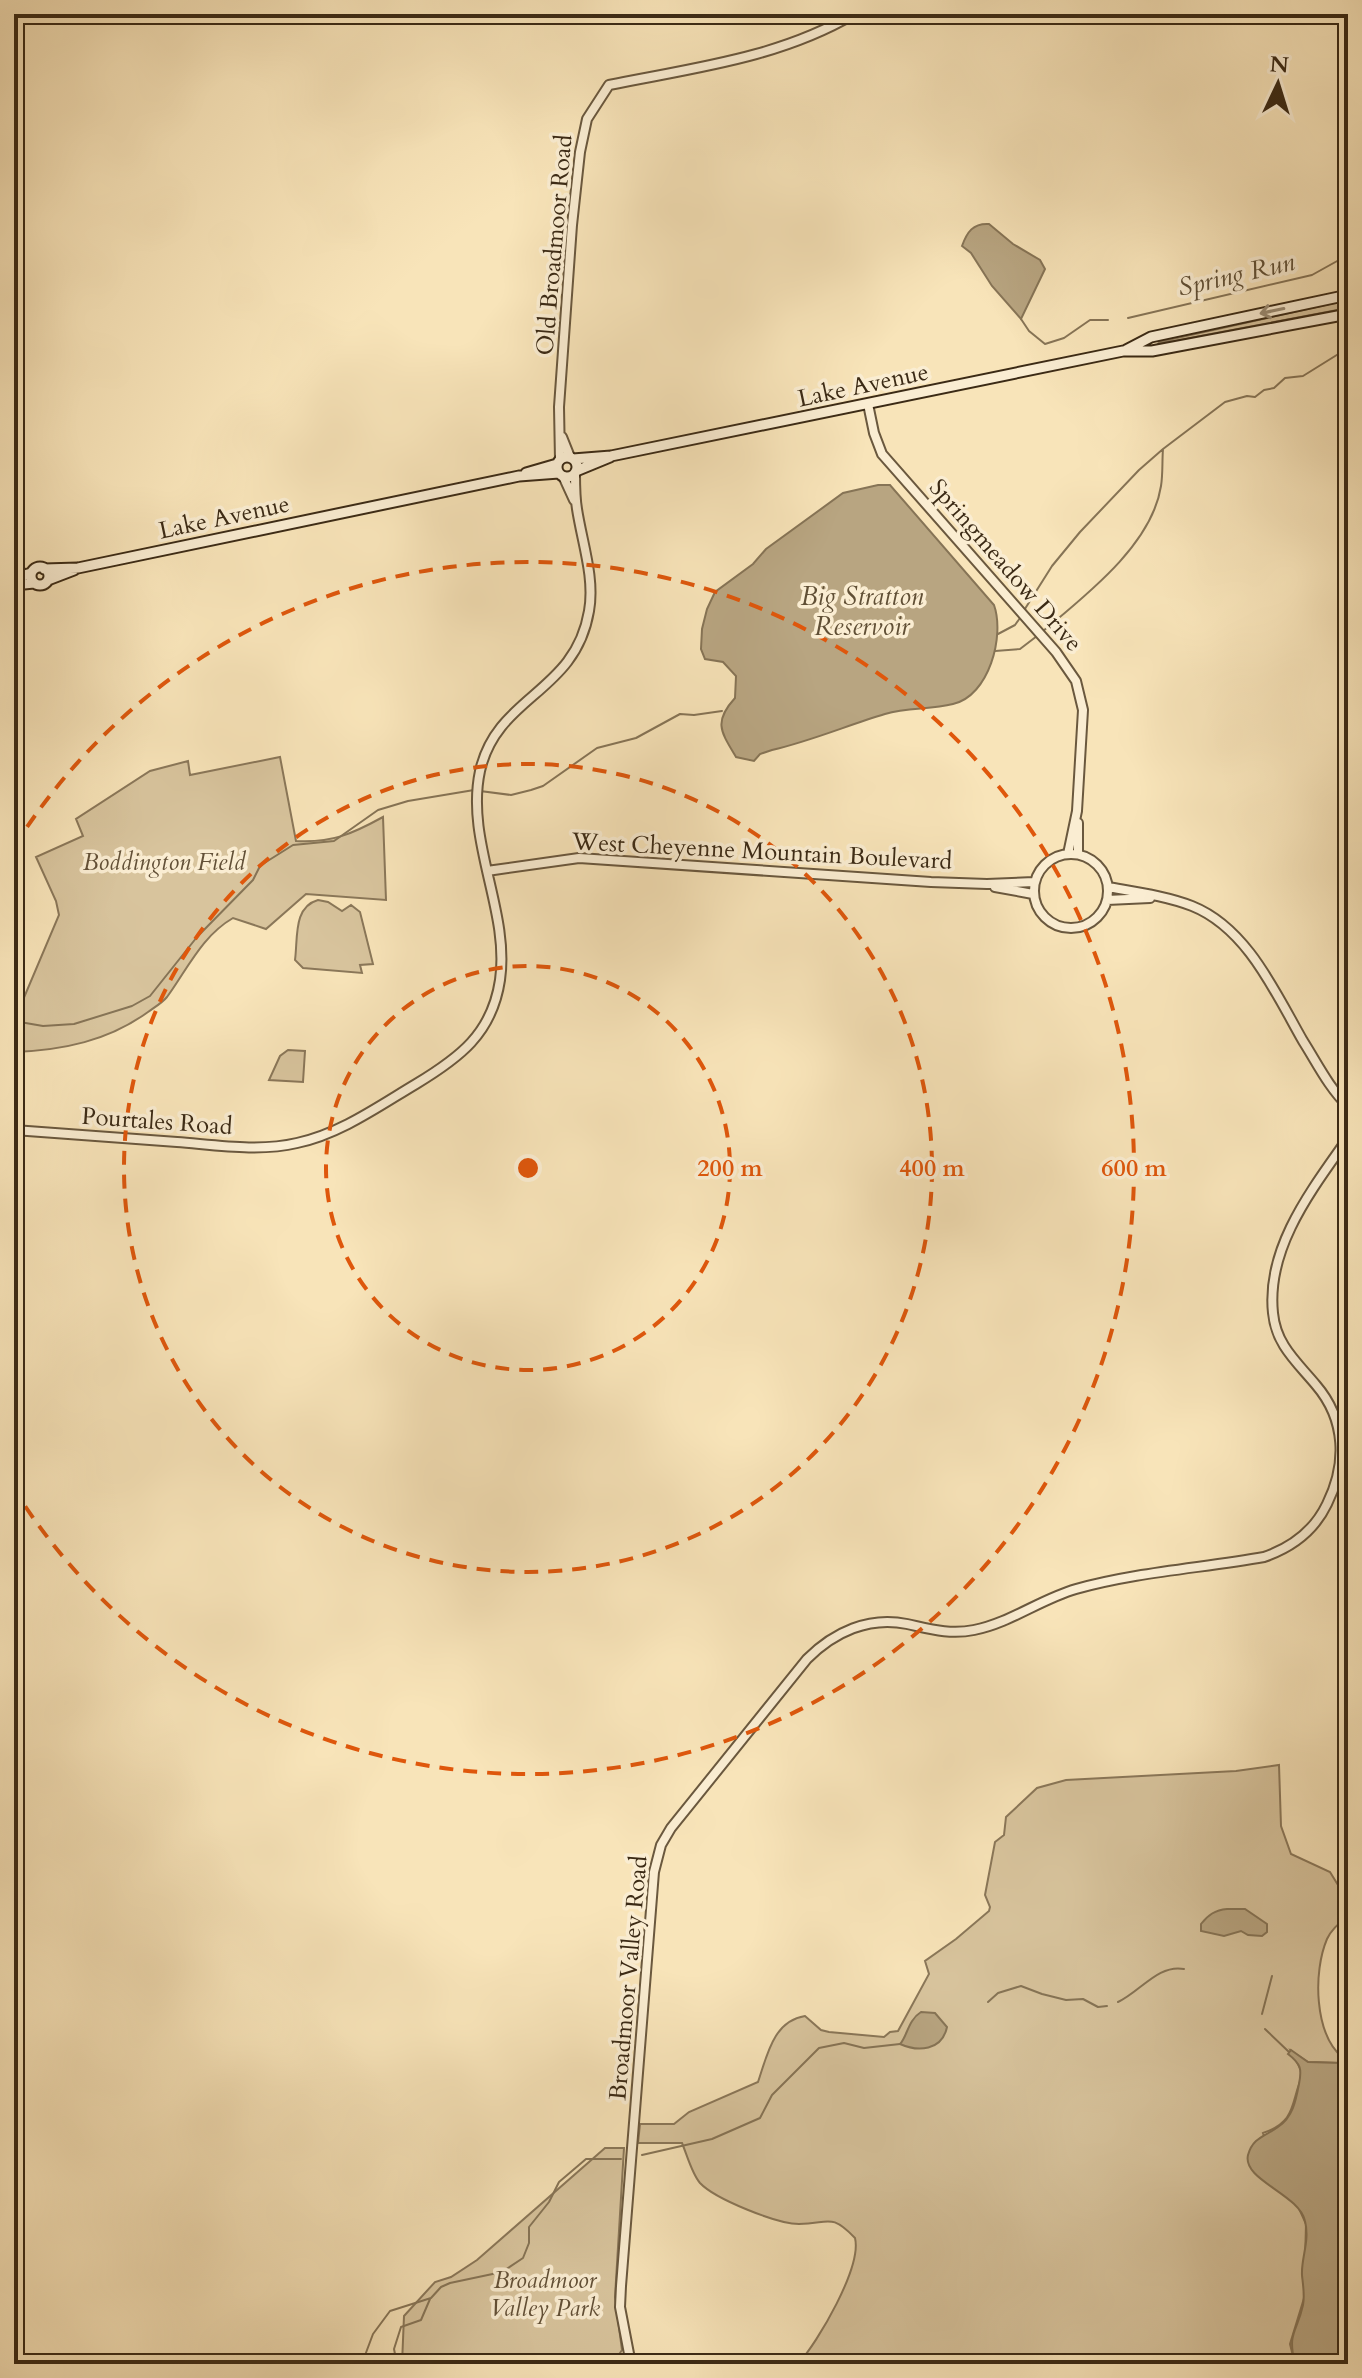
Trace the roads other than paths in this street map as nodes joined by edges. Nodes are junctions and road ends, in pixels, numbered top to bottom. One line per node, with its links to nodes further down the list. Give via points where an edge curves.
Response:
1 (854, 14): 7 (street, Old Broadmoor Road, via 770,51 609,85 593,106 582,135 572,225 559,407)
2 (1348, 295): 4 (main road, Lake Avenue, one-way to 4, via 1151,337)
3 (1348, 314): 4 (main road, Lake Avenue, via 1152,351)
4 (1123, 351): 5 (main road, Lake Avenue)
5 (868, 404): 6 (main road, Lake Avenue); 16 (street, Springmeadow Drive, via 882,454 1071,672 1082,700)
6 (611, 456): 7 (main road, Lake Avenue); 8 (main road, Lake Avenue)
7 (564, 465): 8 (main road, Lake Avenue, via 569,476); 9 (street, Old Broadmoor Road); 10 (main road, Lake Avenue)
8 (575, 472): 9 (street, Old Broadmoor Road)
9 (576, 505): 17 (street, Old Broadmoor Road, via 589,611 571,660 507,717 490,744 477,802)
10 (78, 568): 11 (main road, Lake Avenue); 14 (main road, Lake Avenue)
11 (44, 569): 13 (main road, via 35,569); 14 (main road)
12 (14, 578): 13 (main road)
13 (32, 578): 14 (main road, via 43,585); 15 (main road)
14 (48, 580)
15 (14, 585)
16 (1073, 854): 18 (street, via 1044,865); 20 (street, via 1098,865)
17 (487, 871): 19 (street, West Cheyenne Mountain Boulevard, via 579,858); 25 (street, Pourtales Road, via 501,969 492,1009 474,1040 447,1064 357,1119 297,1143 239,1147)
18 (1034, 882): 19 (street, West Cheyenne Mountain Boulevard); 21 (street)
19 (987, 884): 21 (street, West Cheyenne Mountain Boulevard)
20 (1108, 887): 22 (street); 23 (street)
21 (1033, 894): 23 (street, via 1045,917 1069,929 1095,919)
22 (1157, 898): 23 (street); 24 (street, via 1205,912 1236,936)
23 (1107, 900)
24 (1348, 1106)
25 (14, 1130)
26 (1348, 1138): 27 (street, Broadmoor Valley Road, via 1296,1218 1273,1289 1278,1336 1327,1400 1341,1444 1337,1484 1309,1532 1264,1557 1096,1584 978,1629 949,1632 893,1622 847,1630 807,1659 666,1836 654,1872 621,2286)
27 (631, 2364)

